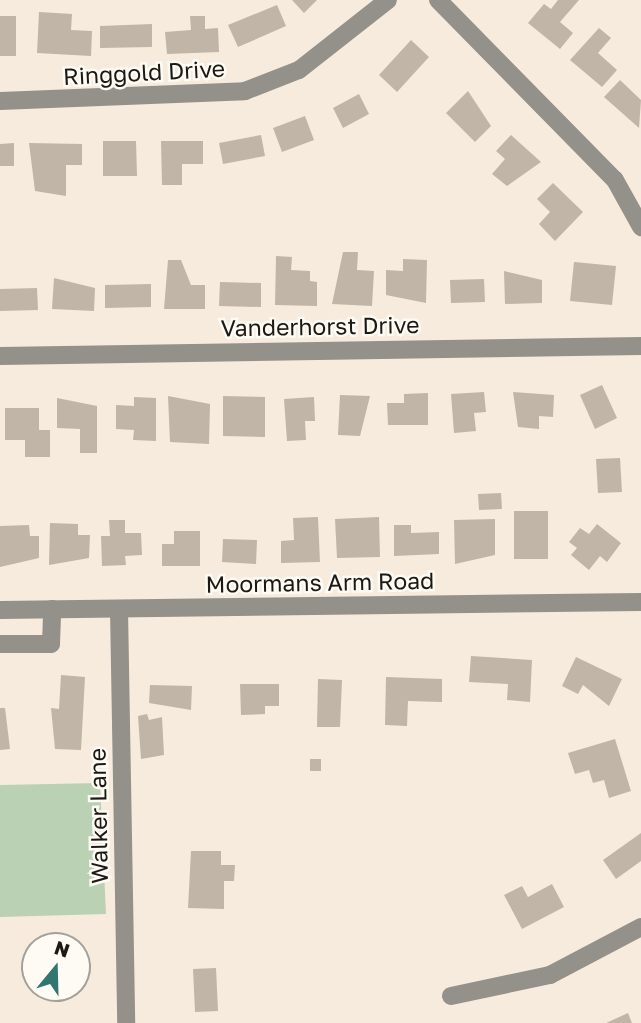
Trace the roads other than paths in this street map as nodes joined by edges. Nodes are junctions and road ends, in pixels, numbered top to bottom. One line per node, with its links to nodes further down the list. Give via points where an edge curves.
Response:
1 (388, 0): 3 (street, Ringgold Drive, via 299,70 245,91)
2 (438, 0): 4 (street, via 615,180)
3 (0, 101)
4 (641, 227)
5 (641, 346): 6 (street, Vanderhorst Drive)
6 (0, 356)
7 (641, 602): 9 (street, Moormans Arm Road)
8 (52, 609): 9 (street, Moormans Arm Road); 10 (street, Moormans Arm Road); 11 (street, via 51,644)
9 (119, 609): 14 (street, Walker Lane)
10 (0, 610)
11 (0, 644)
12 (641, 927): 13 (street, via 550,975)
13 (452, 996)
14 (126, 1023)

